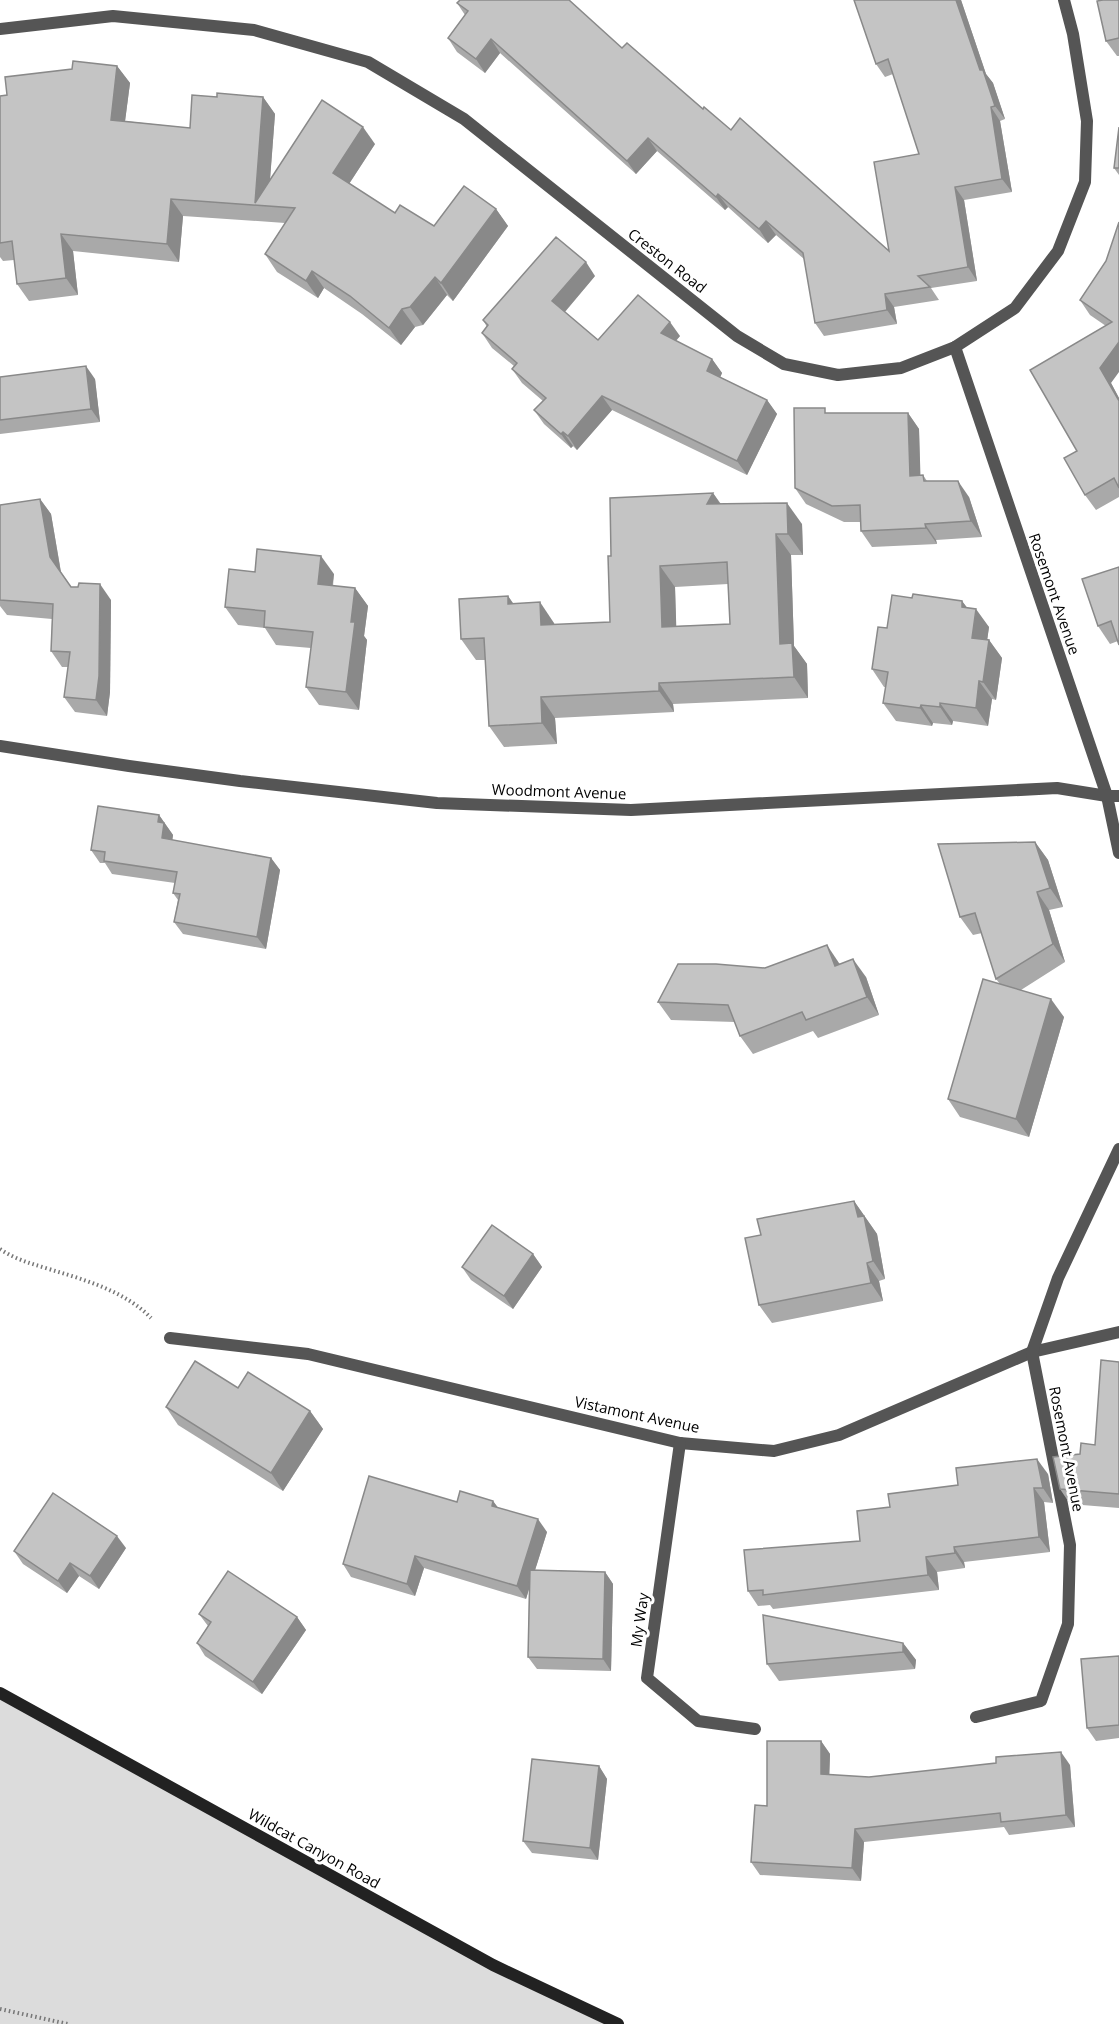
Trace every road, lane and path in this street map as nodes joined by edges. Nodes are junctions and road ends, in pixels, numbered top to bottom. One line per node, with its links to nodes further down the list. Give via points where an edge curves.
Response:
1 (1064, 0): 3 (street, Creston Road, via 1087,121 1085,182 1058,251 1015,308)
2 (0, 29): 3 (street, Creston Road, via 113,16 254,30 368,62 464,119 737,336 784,364 838,375 901,368)
3 (955, 347): 5 (street, Rosemont Avenue)
4 (0, 746): 5 (street, Woodmont Avenue, via 240,781 437,803 631,810 1058,788)
5 (1113, 796): 6 (street, Rosemont Avenue)
6 (1119, 853)
7 (1119, 1149): 11 (street, via 1058,1278)
8 (0, 1249): 10 (path, via 13,1258 87,1281 139,1306)
9 (1119, 1332): 11 (street, Vistamont Avenue)
10 (171, 1338): 12 (street, Vistamont Avenue, via 308,1354)
11 (1032, 1352): 12 (street, Vistamont Avenue, via 839,1435 774,1452); 14 (street, Rosemont Avenue, via 1070,1545 1068,1624 1041,1701)
12 (680, 1443): 15 (street, My Way, via 647,1678 698,1721)
13 (0, 1693): 18 (street, Wildcat Canyon Road, via 493,1965)
14 (976, 1717)
15 (755, 1729)
16 (0, 2009): 17 (path)
17 (68, 2024)
18 (618, 2024)

